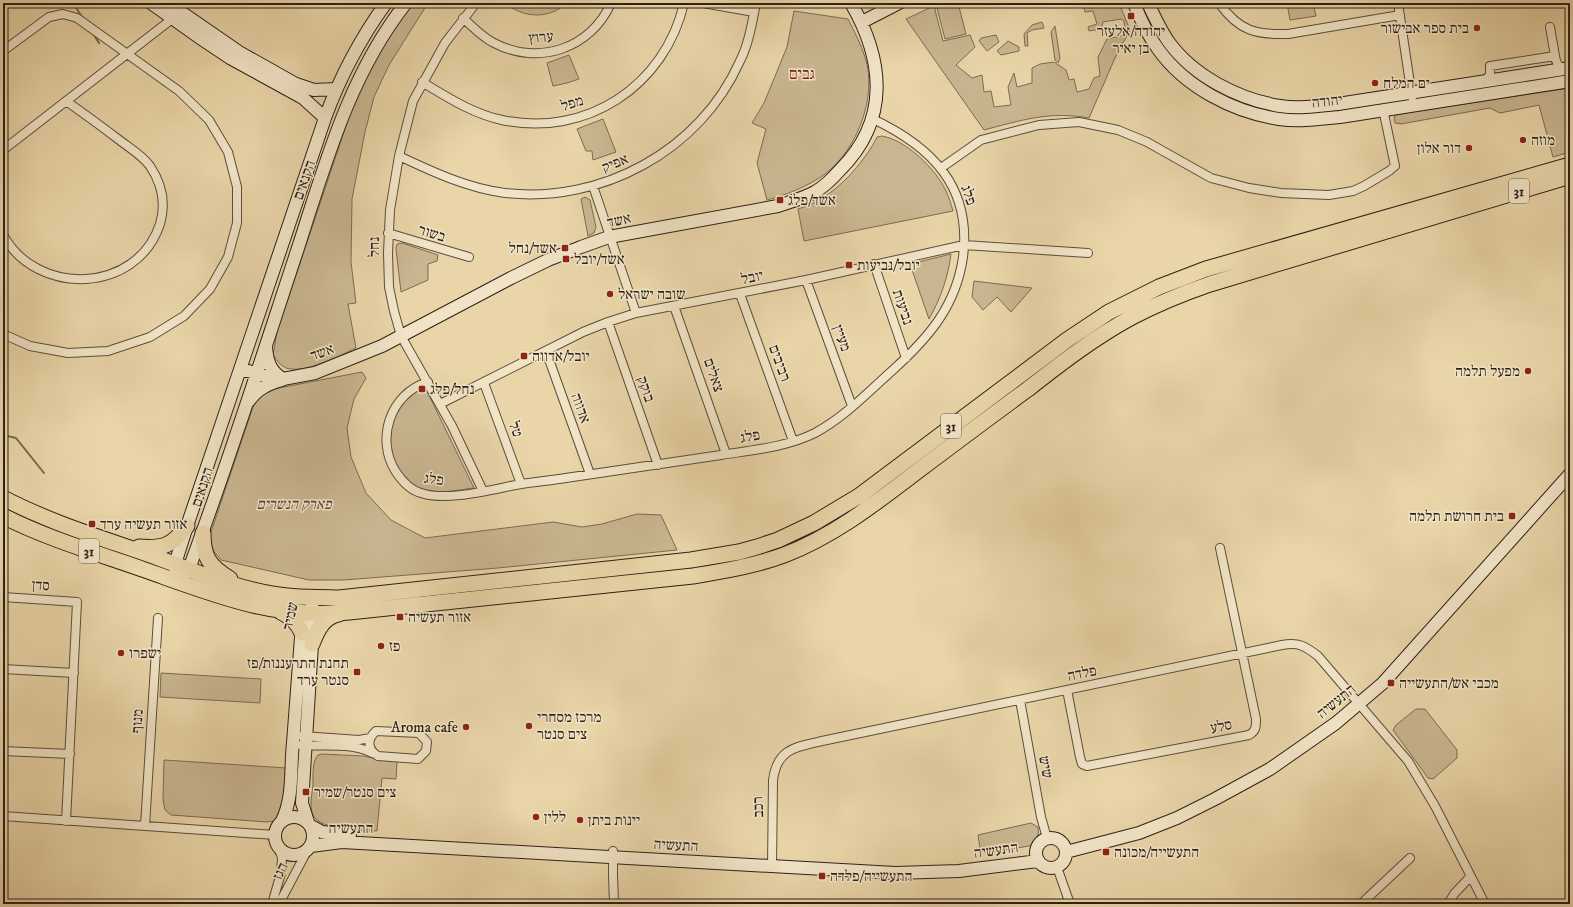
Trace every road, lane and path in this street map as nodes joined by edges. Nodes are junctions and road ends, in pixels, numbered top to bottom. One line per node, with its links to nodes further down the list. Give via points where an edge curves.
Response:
1 (151, 3): 19 (street)
2 (168, 3): 29 (street, via 239,52 296,84 314,90)
3 (386, 3): 29 (street, הקנאים, via 360,42)
4 (406, 3): 57 (street, הקנאים, via 374,50 346,109)
5 (476, 3): 18 (street, נחל)
6 (611, 3): 18 (street, ערוץ, via 608,11 588,35 559,50 540,53 511,50 494,43)
7 (684, 3): 28 (street, מפל, via 676,32 664,53 638,84 616,100 568,121 541,124 501,120 460,105)
8 (703, 3): 16 (street)
9 (756, 3): 16 (street, אפיק)
10 (851, 3): 20 (street, אשד)
11 (899, 3): 20 (street)
12 (1134, 3): 33 (street, יהודה, via 1151,38 1175,68 1209,94 1234,106 1265,116 1294,120 1340,117)
13 (1148, 3): 30 (street, יהודה, via 1162,31 1184,59 1216,83 1244,96 1281,106 1309,107)
14 (1220, 3): 17 (street, via 1234,20 1247,29 1270,35)
15 (1398, 3): 17 (street)
16 (754, 12): 42 (street, אפיק, via 748,42 740,62 719,98 690,132 650,162)
17 (1400, 15): 30 (street)
18 (463, 18): 28 (street, נחל)
19 (172, 19): 23 (street); 34 (street, via 230,58 303,98)
20 (862, 22): 35 (street, אשד, via 876,64 877,94)
21 (1550, 27): 24 (street)
22 (3, 51): 23 (street, via 49,17 63,14 82,21)
23 (127, 54): 31 (street); 55 (street, via 179,91 209,120 228,152 237,187 237,223 228,257 210,289 184,316 150,337 108,350 68,353 30,346)
24 (1555, 56): 25 (street, via 1559,66); 26 (street, via 1490,66 1490,75)
25 (1567, 68): 26 (street, יהודה)
26 (1484, 81): 30 (street, יהודה)
27 (1570, 81): 32 (street, יהודה)
28 (422, 82): 37 (street, נחל, via 413,101)
29 (336, 89): 34 (street, הקנאים)
30 (1411, 93): 32 (street)
31 (66, 100): 36 (street); 44 (street, via 149,165 159,182 163,199 162,217 157,233 137,260 124,269 97,278 71,279 46,273 25,260 7,243)
32 (1413, 106): 33 (street, יהודה)
33 (1383, 109): 40 (street, via 1395,166 1364,186 1329,195 1281,193 1212,178 1147,142 1118,130 1079,122 1039,125 981,140)
34 (325, 118): 60 (street, הקנאים)
35 (873, 119): 40 (street, פלג, via 915,143); 45 (street, אשד, via 865,138 850,160 828,182 810,194 778,206)
36 (3, 150): 38 (street)
37 (399, 156): 42 (street, אפיק, via 461,183 506,193 536,194); 43 (street, נחל)
38 (3, 159)
39 (1570, 165): 85 (highway, 31, via 1206,269 1143,294 1109,312 1067,340 859,496 814,523 778,540 739,552 691,560 339,598)
40 (941, 168): 46 (street, פלג, via 962,214)
41 (1570, 176): 88 (highway, 31, via 1210,284 1150,308 1076,353 868,508 822,537 784,555 742,568 693,576)
42 (593, 186): 45 (street)
43 (388, 233): 48 (street, בשור); 56 (street, נחל, via 389,287)
44 (3, 235)
45 (610, 237): 53 (street); 56 (street, אשד, via 536,266)
46 (964, 245): 47 (street, יובל); 49 (street, יובל); 59 (street, פלג, via 961,268 945,311 926,338)
47 (1088, 253)
48 (469, 258)
49 (874, 264): 50 (street, יובל); 59 (street, נביעות)
50 (806, 280): 51 (street, יובל); 66 (street, מעיין)
51 (740, 294): 52 (street, יובל); 68 (street, רביבים)
52 (674, 306): 53 (street, יובל); 69 (street, צאלים)
53 (636, 313): 54 (street, יובל)
54 (608, 322): 58 (street, יובל); 70 (street, בוקק)
55 (3, 334)
56 (402, 336): 62 (street, אשד, via 315,373); 63 (street, נחל)
57 (266, 346): 61 (street, הקנאים); 62 (street, via 271,368)
58 (546, 351): 64 (street, יובל); 72 (street, אדווה)
59 (906, 358): 66 (street, פלג)
60 (241, 368): 61 (street, אשד); 77 (street, הקנאים)
61 (256, 374): 62 (street, אשד); 67 (street, הקנאים)
62 (283, 379): 67 (street, via 262,387)
63 (428, 382): 65 (street, נחל); 74 (street, פלג, via 419,384 398,402 392,411 386,443 393,467 401,480 423,494 441,496)
64 (484, 383): 65 (street, יובל); 73 (street, טל)
65 (440, 404): 74 (street, נחל)
66 (852, 406): 68 (street, פלג, via 815,433)
67 (245, 407): 78 (street, הקנאים)
68 (793, 441): 69 (street, פלג)
69 (726, 454): 70 (street, פלג)
70 (658, 465): 72 (street, פלג)
71 (1570, 473): 98 (street, התעשיה, via 1383,683)
72 (590, 474): 73 (street, פלג)
73 (521, 484): 74 (street, פלג)
74 (483, 491)
75 (3, 498): 79 (highway, 31, via 52,521)
76 (3, 516): 83 (highway, 31, via 47,536)
77 (187, 526): 79 (highway, via 178,538 165,546); 81 (street, הקנאים)
78 (203, 533): 82 (street, הקנאים); 84 (highway, via 203,547 207,560 219,572)
79 (122, 546): 81 (highway, 31)
80 (1220, 548): 93 (street, סלע)
81 (175, 564): 82 (highway, 31); 83 (street, הקנאים)
82 (189, 570): 83 (street, הקנאים); 84 (highway, 31)
83 (177, 582): 87 (highway, 31, via 239,602)
84 (243, 587): 85 (highway, 31, via 287,596)
85 (311, 596): 89 (street, שמיר)
86 (3, 597): 95 (street, סדן, via 78,602)
87 (274, 609): 89 (highway, 31); 91 (highway, via 291,617)
88 (349, 612): 89 (highway, 31); 92 (highway, via 332,615 318,628)
89 (308, 614): 91 (street, שמיר); 92 (street, שמיר)
90 (158, 618): 110 (street, מנוף)
91 (302, 633): 100 (street, שמיר)
92 (312, 644): 101 (street, שמיר)
93 (1243, 654): 96 (street, פלדה); 96 (street, סלע, via 1256,719 1254,732 1249,735 1086,766 1082,764 1080,757); 98 (street, פלדה, via 1289,644 1305,646 1318,656)
94 (3, 669): 95 (street)
95 (74, 673): 105 (street)
96 (1066, 690): 97 (street, פלדה)
97 (1020, 700): 103 (street, פלדה, via 822,741); 112 (street, שיש)
98 (1360, 703): 115 (street, התעשיה, via 1270,769 1216,799 1139,833); 121 (street, פלדה, via 1423,784)
99 (370, 738): 101 (street); 104 (street); 104 (street, via 376,731 394,731 419,733 427,742 426,751 418,759 378,756)
100 (293, 740): 101 (street); 108 (street, שמיר, via 288,808)
101 (306, 741): 104 (street, via 364,748); 109 (street, שמיר, via 302,803)
102 (3, 751): 105 (street)
103 (787, 751): 119 (street, רכב, via 774,768 772,780)
104 (372, 753)
105 (70, 754): 107 (street)
106 (3, 816): 107 (street)
107 (66, 821): 110 (street)
108 (282, 821): 109 (street, via 292,817); 111 (street)
109 (309, 824): 113 (street, via 314,835); 116 (street, התעשיה, via 322,832 342,835)
110 (145, 826): 111 (street)
111 (275, 835): 114 (street)
112 (1047, 838): 115 (street, via 1061,842); 117 (street, via 1039,844)
113 (309, 848): 114 (street, via 300,855 293,856); 116 (street, התעשיה, via 342,842); 123 (street, הגז)
114 (279, 849): 122 (street, הגז, via 282,858 281,873)
115 (1066, 852): 120 (street, via 1065,860)
116 (613, 854): 119 (street, התעשיה); 124 (street)
117 (1037, 857): 119 (street, התעשיה, via 959,871 925,873 888,873); 120 (street, via 1046,867)
118 (1410, 858): 126 (street)
119 (773, 864)
120 (1057, 867): 125 (street)
121 (1470, 877): 127 (street); 128 (street, פלדה)
122 (272, 904)
123 (280, 904)
124 (614, 904)
125 (1070, 904)
126 (1361, 904)
127 (1448, 904)
128 (1484, 904)

